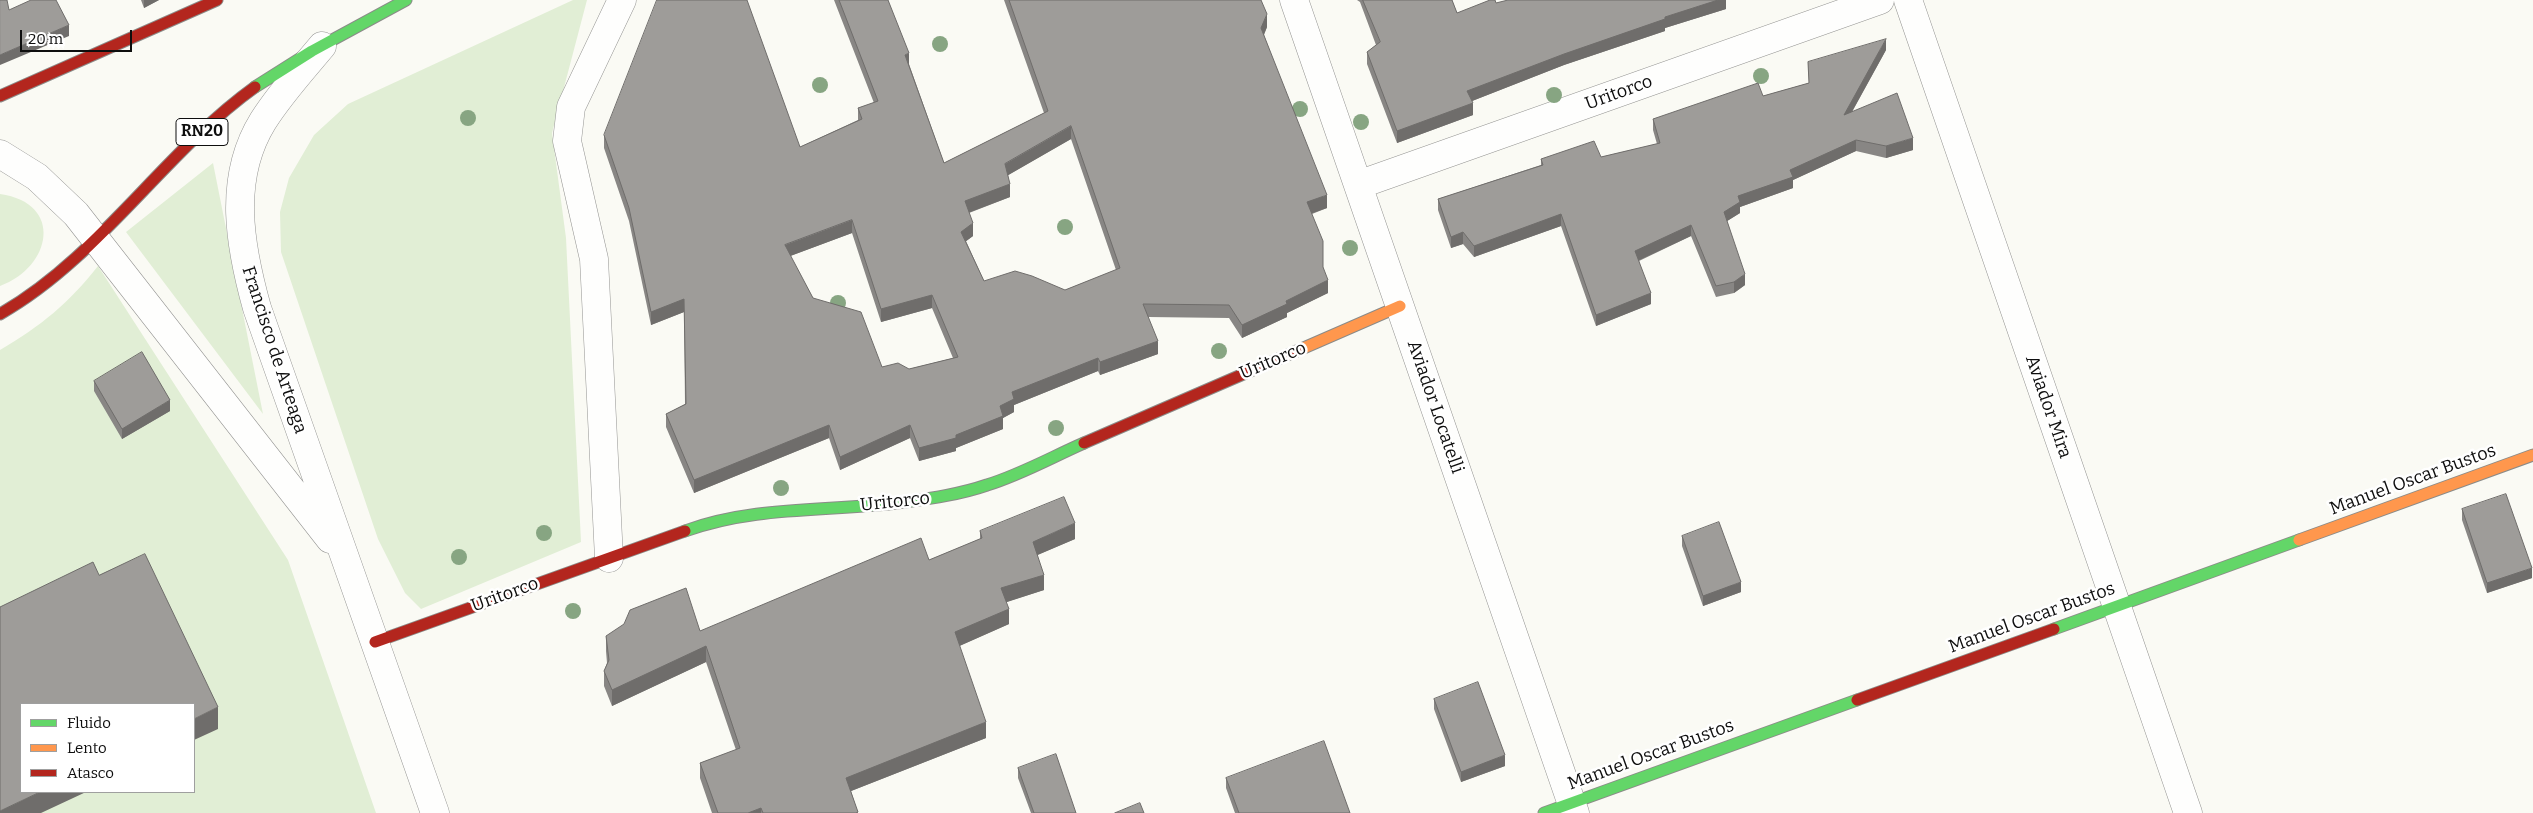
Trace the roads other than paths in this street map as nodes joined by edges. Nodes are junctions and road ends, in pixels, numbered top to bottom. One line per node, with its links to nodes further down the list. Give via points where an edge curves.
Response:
1 (217, 0): 8 (street)
2 (406, 0): 7 (street, RN20)
3 (622, 0): 16 (street, via 571,107 567,141 594,259)
4 (1294, 0): 10 (street, Aviador Locatelli)
5 (1880, 0): 10 (street, Uritorco)
6 (1908, 0): 17 (street, Aviador Mira)
7 (325, 43): 11 (street, RN20, via 224,111); 15 (street, Francisco de Arteaga, via 262,122 243,176 239,229 257,308)
8 (0, 96)
9 (0, 154): 11 (street, Francisco de Arteaga, via 37,176 76,214)
10 (1358, 185): 12 (street, Aviador Locatelli)
11 (95, 240): 13 (street, RN20, via 53,276); 15 (street, Francisco de Arteaga)
12 (1400, 306): 16 (street, Uritorco, via 988,485 949,495 878,505 743,514 708,522); 19 (street, Aviador Locatelli)
13 (0, 314)
14 (2533, 455): 17 (street, Manuel Oscar Bustos)
15 (344, 556): 18 (street, Francisco de Arteaga)
16 (609, 558): 18 (street, Uritorco)
17 (2116, 606): 19 (street, Manuel Oscar Bustos); 22 (street, Aviador Mira)
18 (374, 642): 20 (street, Francisco de Arteaga)
19 (1574, 808): 21 (street, Manuel Oscar Bustos)
20 (434, 813)
21 (1544, 813)
22 (2188, 813)

